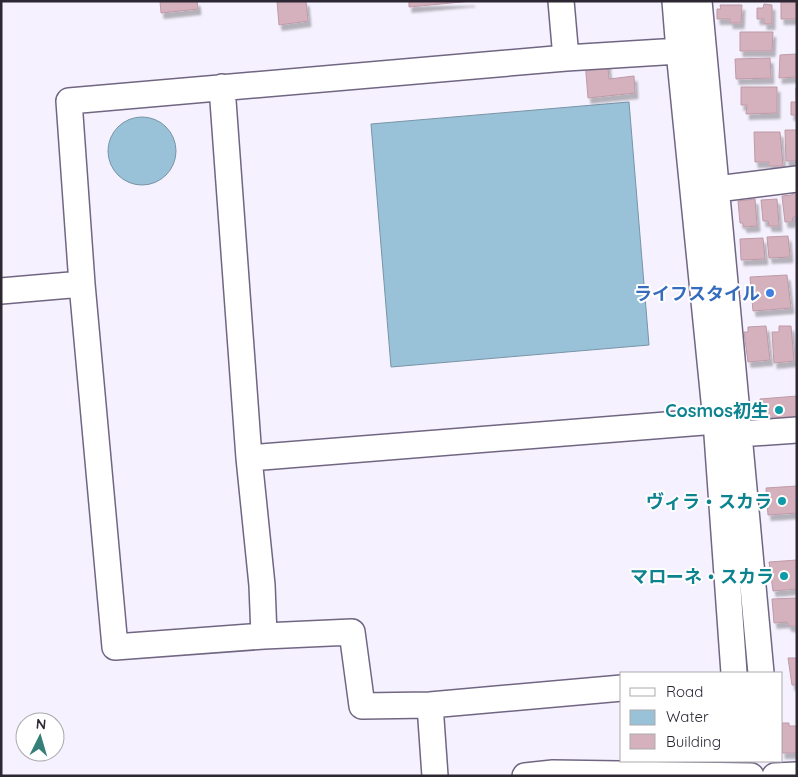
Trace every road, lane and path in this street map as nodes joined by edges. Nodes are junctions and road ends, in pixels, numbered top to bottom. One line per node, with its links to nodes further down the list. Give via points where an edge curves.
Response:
1 (561, 1): 5 (street)
2 (675, 1): 4 (street)
3 (699, 1): 8 (street)
4 (679, 51): 5 (street); 11 (street)
5 (566, 58): 6 (street)
6 (222, 86): 9 (street, via 69,100); 14 (street)
7 (797, 179): 8 (street)
8 (717, 189): 13 (street)
9 (82, 284): 10 (street); 15 (street, via 115,647)
10 (1, 291)
11 (716, 421): 14 (street); 16 (street)
12 (797, 430): 13 (street)
13 (739, 434): 17 (street)
14 (249, 458): 15 (street)
15 (264, 636): 19 (street, via 352,632 362,706)
16 (734, 672)
17 (761, 672)
18 (620, 688): 19 (street)
19 (430, 705): 22 (street)
20 (769, 762): 25 (street)
21 (797, 775): 26 (street)
22 (436, 776)
23 (524, 776): 24 (street, via 553,773)
24 (751, 776)
25 (770, 776)
26 (776, 776)

